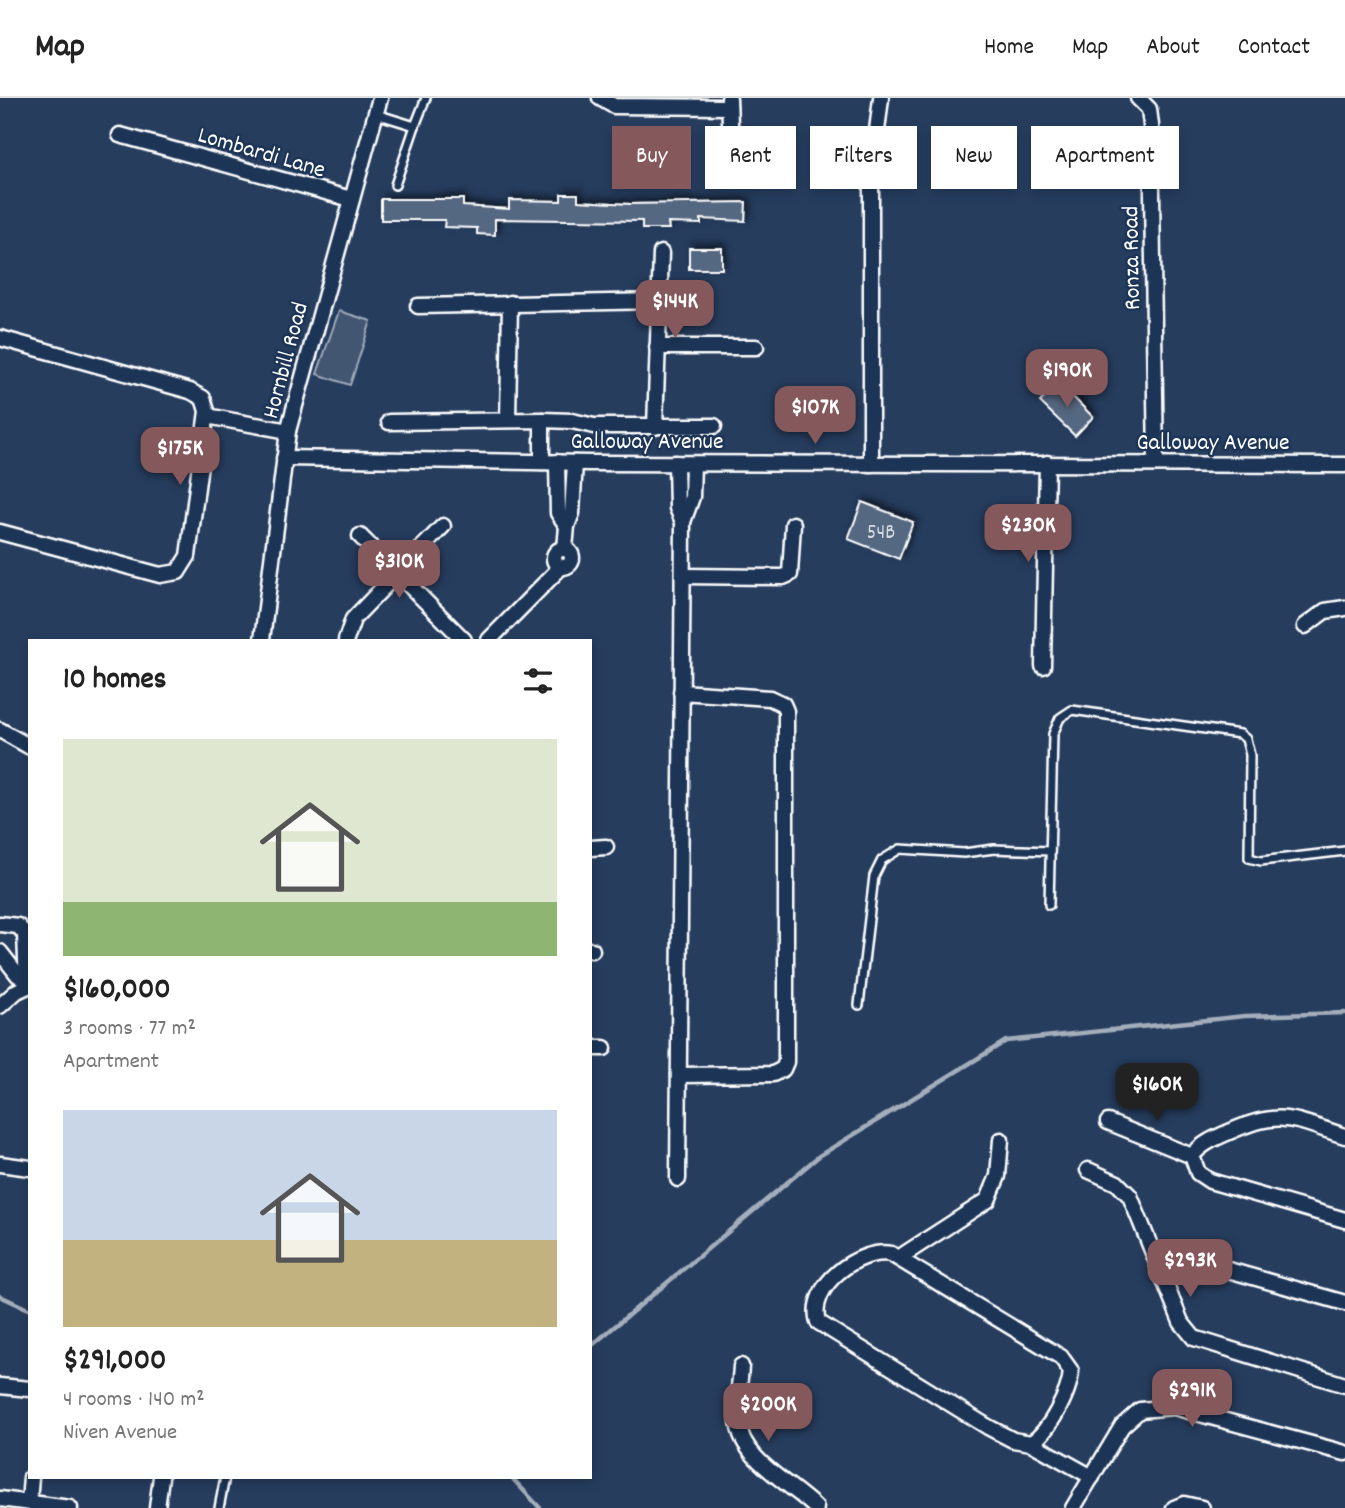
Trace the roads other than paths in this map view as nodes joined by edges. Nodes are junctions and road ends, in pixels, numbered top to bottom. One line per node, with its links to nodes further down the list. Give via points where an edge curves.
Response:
1 (380, 98): 7 (street, Hornbill Road)
2 (425, 98): 8 (lane)
3 (600, 98): 6 (street, via 614,106)
4 (881, 98): 34 (street, via 871,180)
5 (1138, 98): 35 (street, Ronza Road, via 1149,109 1151,125)
6 (729, 102): 9 (street)
7 (376, 114): 8 (lane); 12 (street, Hornbill Road)
8 (415, 126): 11 (lane)
9 (730, 126)
10 (120, 135): 12 (street, Lombardi Lane)
11 (395, 185)
12 (351, 199): 26 (street, Hornbill Road)
13 (660, 253): 14 (street)
14 (659, 301): 15 (street); 18 (street)
15 (510, 303): 16 (street); 21 (street)
16 (418, 306)
17 (0, 338): 20 (street, via 190,391 203,398)
18 (657, 347): 19 (street); 25 (street)
19 (756, 347)
20 (206, 416): 26 (street); 41 (street, via 188,556 178,572 160,575)
21 (508, 420): 22 (street); 23 (street)
22 (542, 420): 25 (street); 28 (street)
23 (389, 422)
24 (714, 426): 25 (street)
25 (654, 427)
26 (288, 431): 27 (street, Hornbill Road)
27 (284, 458): 28 (street, Galloway Avenue); 47 (street, Hornbill Road)
28 (542, 462): 29 (street, Galloway Avenue)
29 (557, 462): 30 (street, Galloway Avenue); 40 (street, via 558,513)
30 (575, 463): 31 (street, Galloway Avenue); 40 (street)
31 (676, 463): 33 (street, Galloway Avenue); 37 (street, via 677,508)
32 (1047, 463): 34 (street, Galloway Avenue); 35 (street, Galloway Avenue); 51 (street)
33 (693, 464): 34 (street, Galloway Avenue); 37 (street, via 692,497)
34 (870, 464)
35 (1156, 464): 36 (street, Galloway Avenue)
36 (1345, 465)
37 (683, 522): 44 (street)
38 (793, 524): 44 (street, via 792,568 783,577)
39 (443, 526): 43 (street)
40 (567, 526): 50 (street, via 565,549 572,562 561,567)
41 (0, 532)
42 (360, 536): 43 (street)
43 (398, 574): 48 (street, via 353,619); 49 (street)
44 (683, 576): 52 (street)
45 (1345, 608): 46 (street, via 1325,611)
46 (1305, 626)
47 (262, 639)
48 (346, 639)
49 (463, 639)
50 (490, 639)
51 (1043, 666)
52 (681, 692): 65 (street); 65 (street, via 770,698 783,704 786,711 786,1062 773,1074)
53 (0, 730): 54 (street)
54 (28, 746)
55 (606, 847): 56 (street)
56 (592, 848)
57 (1050, 851): 58 (lane, via 1053,734 1060,718 1078,709 1240,734 1247,739 1250,755 1249,858 1261,861); 59 (lane); 63 (lane, via 900,849 889,855 874,876)
58 (1345, 851)
59 (1049, 905)
60 (0, 924): 62 (street, via 18,926 25,934)
61 (0, 952): 62 (street)
62 (28, 983): 64 (street)
63 (859, 1005)
64 (0, 1006)
65 (679, 1075): 73 (street)
66 (1108, 1122): 69 (street)
67 (1345, 1136): 69 (street, via 1270,1117 1219,1136)
68 (1001, 1140): 76 (street, via 998,1176 988,1200)
69 (1192, 1156): 74 (street, via 1198,1173 1210,1181)
70 (0, 1164): 71 (street)
71 (28, 1168)
72 (1088, 1170): 75 (street, via 1124,1189)
73 (678, 1179)
74 (1345, 1220)
75 (1153, 1252): 77 (street); 79 (street, via 1181,1322 1194,1338)
76 (900, 1257): 82 (street, via 1067,1362 1071,1371 1068,1386 1043,1433); 82 (street, via 874,1253 841,1270 818,1302 818,1322 996,1431)
77 (1345, 1303)
78 (741, 1366): 93 (street, via 741,1435 764,1464)
79 (1345, 1385)
80 (0, 1386): 81 (street)
81 (28, 1389)
82 (1031, 1443): 84 (street)
83 (1345, 1453): 84 (street, via 1182,1409 1152,1407 1130,1416)
84 (1092, 1476): 94 (street)
85 (31, 1479): 89 (street)
86 (161, 1479): 91 (street)
87 (225, 1479): 92 (lane)
88 (0, 1499): 89 (street)
89 (29, 1502): 90 (street)
90 (70, 1508)
91 (157, 1508)
92 (219, 1508)
93 (816, 1508)
94 (1073, 1508)
95 (1174, 1508): 96 (street, via 1184,1504)
96 (1202, 1508)

